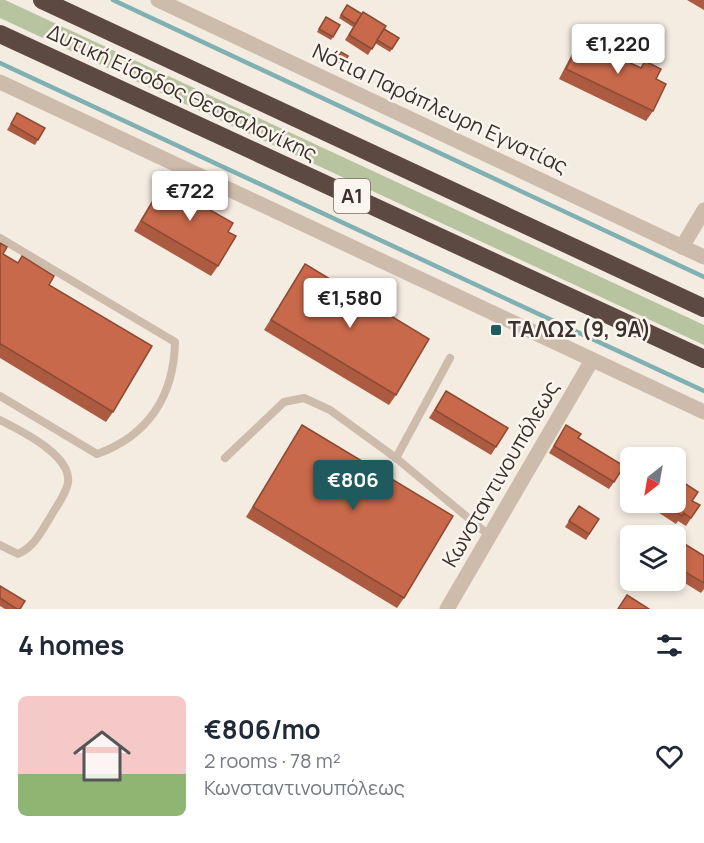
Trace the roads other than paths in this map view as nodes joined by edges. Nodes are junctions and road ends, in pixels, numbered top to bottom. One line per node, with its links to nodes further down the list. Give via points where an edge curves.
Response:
1 (42, 0): 9 (highway, Δυτική Είσοδος Θεσσαλονίκης / Α1)
2 (158, 0): 7 (street, Νότια Παράπλευρη Εγνατίας)
3 (0, 34): 11 (highway, Δυτική Είσοδος Θεσσαλονίκης / Α1)
4 (0, 82): 12 (street)
5 (704, 210): 7 (street)
6 (0, 238): 13 (lane, via 175,342 173,374 153,416 128,439 97,454)
7 (682, 247): 8 (street, Νότια Παράπλευρη Εγνατίας)
8 (704, 257)
9 (704, 308)
10 (450, 358): 16 (lane)
11 (704, 359)
12 (592, 360): 14 (street); 18 (street, Κωνσταντινουπόλεως)
13 (0, 396)
14 (704, 412)
15 (0, 420): 19 (lane, via 64,464 68,483 31,548 18,554)
16 (396, 458): 17 (lane, via 330,410 304,398 284,402); 18 (lane)
17 (225, 459)
18 (490, 536): 20 (street, Κωνσταντινουπόλεως)
19 (0, 545)
20 (447, 609)

